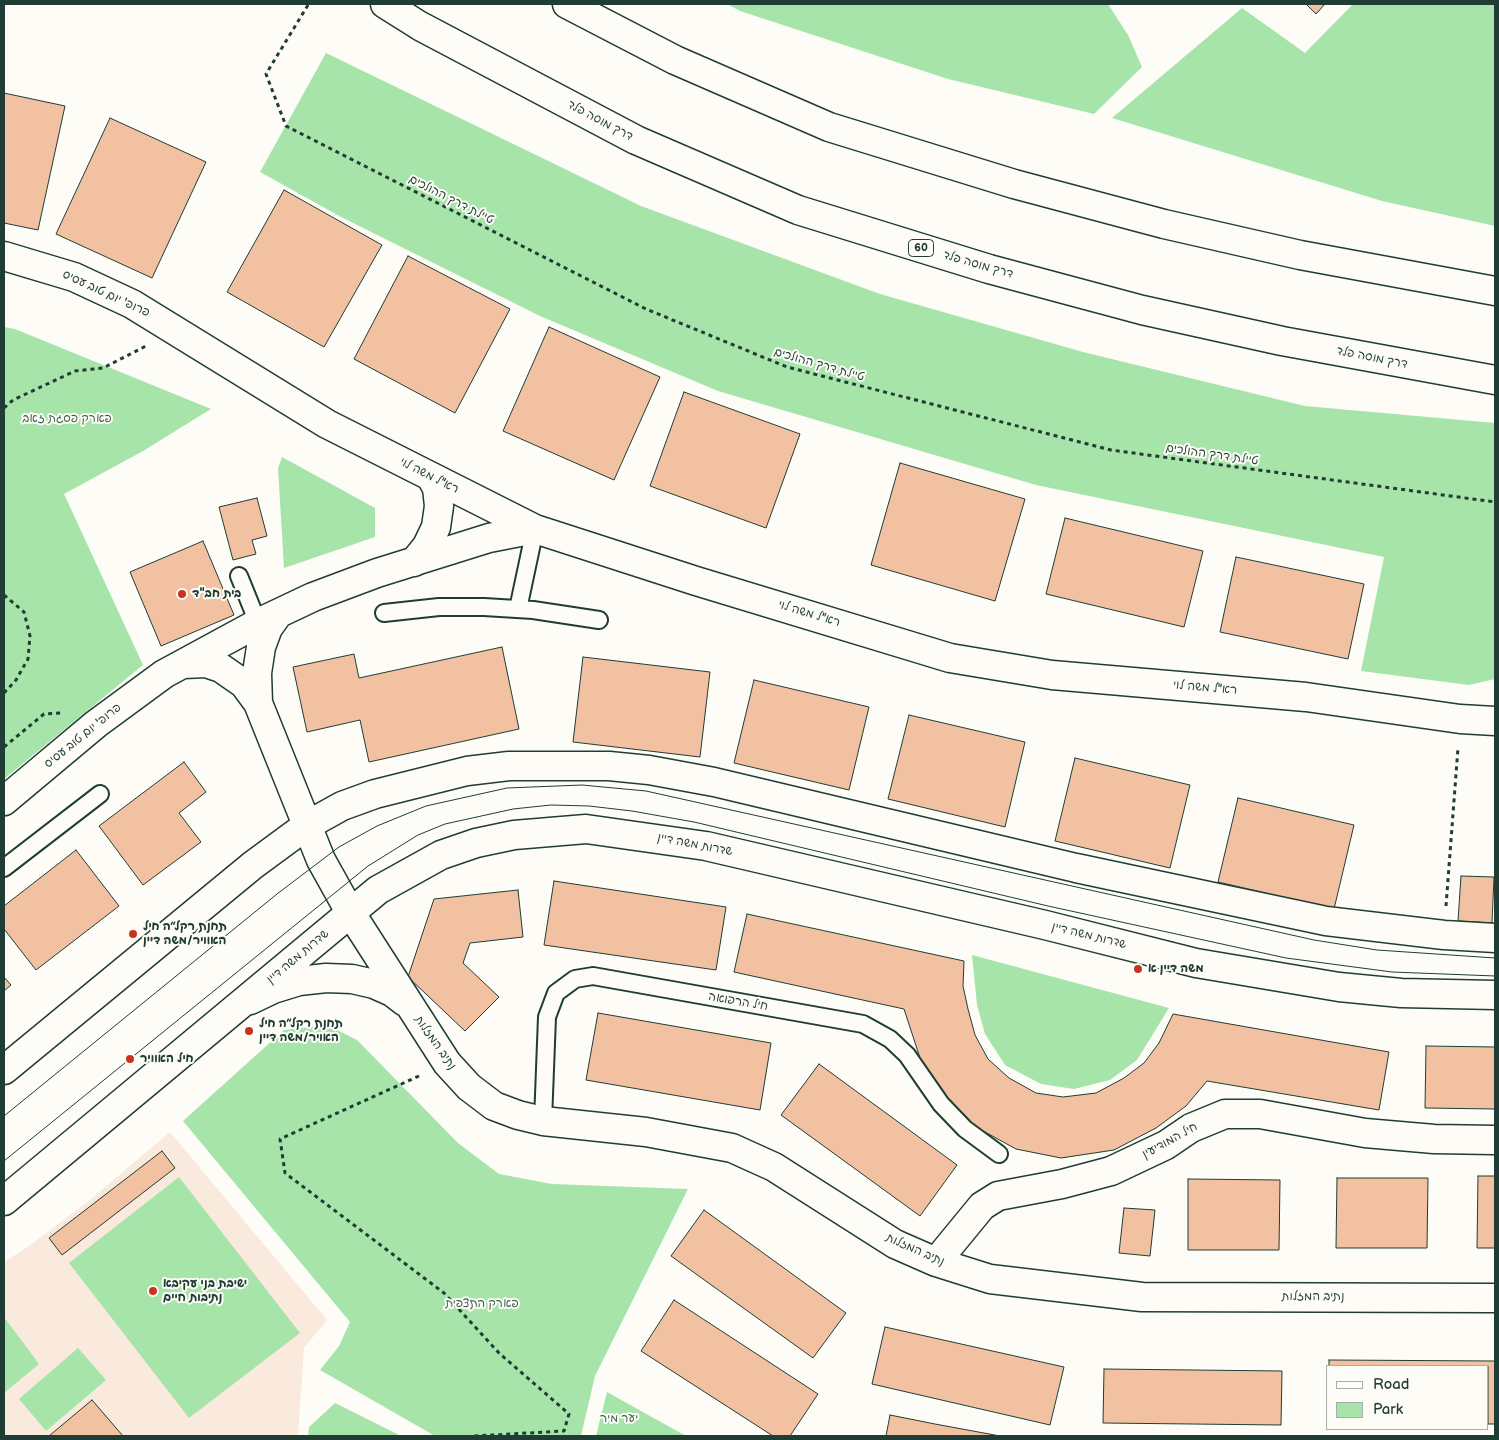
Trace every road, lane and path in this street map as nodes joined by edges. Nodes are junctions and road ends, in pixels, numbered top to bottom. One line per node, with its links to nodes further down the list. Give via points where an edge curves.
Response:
1 (385, 4): 7 (main road, דרך מוסה פלד / 60, via 420,26 636,140 798,210 989,269 1142,310 1282,341)
2 (566, 4): 5 (main road, via 674,60 829,127 1014,184 1164,224 1300,255)
3 (308, 5): 10 (path, טיילת דרך ההולכים, via 266,74 286,126 646,309 786,367 1111,450)
4 (4, 256): 6 (main road, פרופ' יום טוב עסיס, via 74,277 132,304)
5 (1495, 291)
6 (177, 330): 8 (path, via 103,368 75,370); 9 (main road, רא"ל משה לוי, via 327,424)
7 (1495, 380)
8 (4, 408)
9 (431, 477): 11 (main road, רא"ל משה לוי); 12 (main road, via 437,488 439,506 436,528)
10 (1495, 502)
11 (535, 529): 12 (main road, פרופ' יום טוב עסיס, via 489,538); 15 (lane); 22 (main road, רא"ל משה לוי, via 950,658 1052,675 1306,696)
12 (414, 562): 17 (main road, פרופ' יום טוב עסיס, via 313,597)
13 (239, 576): 17 (lane)
14 (4, 595): 20 (path, via 24,612 30,636 28,660)
15 (518, 610): 16 (lane, via 439,607); 18 (lane)
16 (384, 613)
17 (268, 619): 19 (main road, פרופ' יום טוב עסיס); 21 (main road, נתיב המזלות, via 257,674)
18 (599, 620)
19 (174, 669): 21 (main road, נתיב המזלות, via 206,663 221,668 244,684); 25 (main road, פרופ' יום טוב עסיס, via 96,724)
20 (4, 693)
21 (258, 703): 26 (main road, נתיב המזלות)
22 (1460, 720): 23 (main road, רא"ל משה לוי); 29 (path)
23 (1495, 721)
24 (100, 794): 27 (lane)
25 (4, 801)
26 (306, 826): 28 (main road, נתיב המזלות); 29 (main road, via 342,806 375,794 467,772 509,766 609,766 714,782 1254,907 1326,921); 35 (main road, via 259,860)
27 (4, 868)
28 (350, 912): 31 (main road, שדרות משה דיין, via 378,890 441,855 514,835 586,829 706,846 1204,964 1339,987 1402,993); 32 (main road, שדרות משה דיין); 33 (main road, נתיב המזלות)
29 (1444, 935): 30 (main road)
30 (1495, 938)
31 (1495, 995)
32 (244, 1002): 33 (main road, נתיב המזלות, via 281,987 326,978 374,984); 39 (main road, שדרות משה דיין)
33 (408, 1004): 34 (main road, נתיב המזלות)
34 (447, 1063): 36 (main road, נתיב המזלות, via 469,1087 494,1106); 42 (path, via 280,1139 285,1172 444,1293 499,1353 569,1414 564,1431)
35 (4, 1070)
36 (543, 1121): 38 (lane, חיל הרפואה, via 550,1009 556,993 575,979 593,976 863,1024 890,1039 907,1055 941,1104 966,1129); 40 (main road, נתיב המזלות, via 654,1134 732,1148 774,1167 896,1244)
37 (1495, 1140): 40 (main road, חיל המודיעין, via 1365,1133 1260,1114 1225,1114 1191,1128 1166,1145 1111,1172 998,1196 982,1206)
38 (1000, 1154)
39 (4, 1200)
40 (936, 1262): 41 (main road, נתיב המזלות, via 990,1279 1142,1296)
41 (1495, 1298)
42 (474, 1436)

